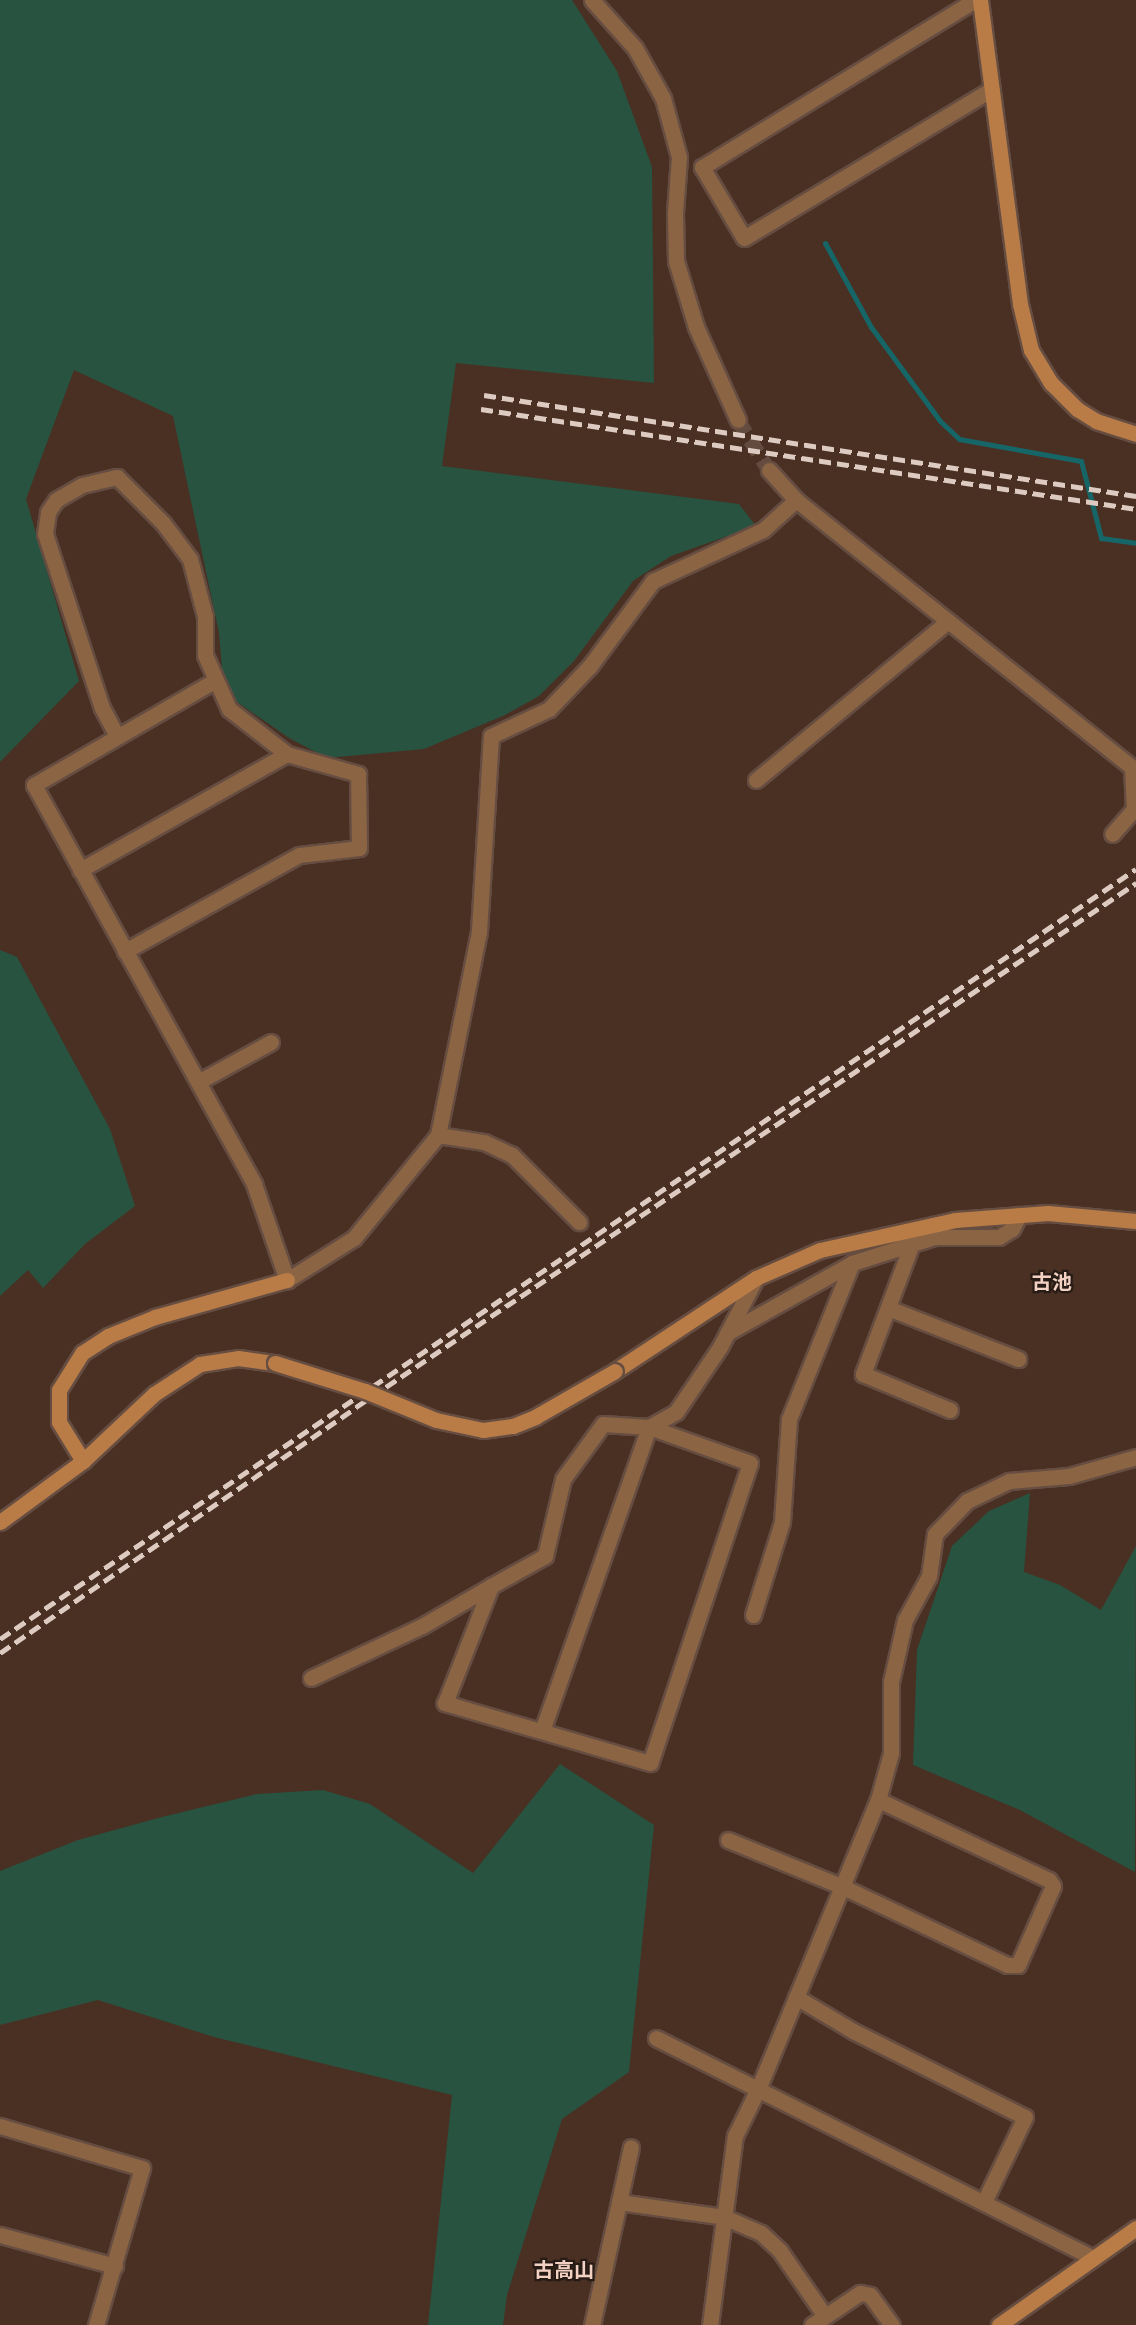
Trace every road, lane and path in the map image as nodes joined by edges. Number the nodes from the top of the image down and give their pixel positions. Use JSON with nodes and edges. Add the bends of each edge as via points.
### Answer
{"nodes":[{"id":1,"x":592,"y":0,"type":"edge"},
{"id":2,"x":975,"y":0,"type":"edge"},
{"id":3,"x":980,"y":0,"type":"edge"},
{"id":4,"x":992,"y":89,"type":"junction"},
{"id":5,"x":738,"y":420,"type":"tunnel mouth"},
{"id":6,"x":1136,"y":434,"type":"edge"},
{"id":7,"x":769,"y":470,"type":"tunnel mouth"},
{"id":8,"x":796,"y":500,"type":"junction"},
{"id":9,"x":948,"y":621,"type":"junction"},
{"id":10,"x":214,"y":681,"type":"junction"},
{"id":11,"x":117,"y":736,"type":"junction"},
{"id":12,"x":287,"y":754,"type":"junction"},
{"id":13,"x":756,"y":780,"type":"dead end"},
{"id":14,"x":1112,"y":834,"type":"dead end"},
{"id":15,"x":80,"y":870,"type":"junction"},
{"id":16,"x":126,"y":951,"type":"junction"},
{"id":17,"x":271,"y":1042,"type":"dead end"},
{"id":18,"x":198,"y":1082,"type":"junction"},
{"id":19,"x":438,"y":1135,"type":"junction"},
{"id":20,"x":1020,"y":1215,"type":"junction"},
{"id":21,"x":1136,"y":1221,"type":"edge"},
{"id":22,"x":579,"y":1222,"type":"dead end"},
{"id":23,"x":911,"y":1246,"type":"junction"},
{"id":24,"x":852,"y":1263,"type":"junction"},
{"id":25,"x":756,"y":1278,"type":"junction"},
{"id":26,"x":287,"y":1280,"type":"junction"},
{"id":27,"x":888,"y":1308,"type":"junction"},
{"id":28,"x":727,"y":1333,"type":"junction"},
{"id":29,"x":1018,"y":1359,"type":"dead end"},
{"id":30,"x":950,"y":1410,"type":"dead end"},
{"id":31,"x":649,"y":1427,"type":"junction"},
{"id":32,"x":1136,"y":1457,"type":"edge"},
{"id":33,"x":83,"y":1461,"type":"junction"},
{"id":34,"x":0,"y":1521,"type":"edge"},
{"id":35,"x":491,"y":1586,"type":"junction"},
{"id":36,"x":753,"y":1615,"type":"dead end"},
{"id":37,"x":311,"y":1678,"type":"dead end"},
{"id":38,"x":542,"y":1731,"type":"junction"},
{"id":39,"x":878,"y":1800,"type":"junction"},
{"id":40,"x":728,"y":1840,"type":"dead end"},
{"id":41,"x":841,"y":1886,"type":"junction"},
{"id":42,"x":796,"y":1997,"type":"junction"},
{"id":43,"x":656,"y":2038,"type":"dead end"},
{"id":44,"x":759,"y":2087,"type":"junction"},
{"id":45,"x":0,"y":2126,"type":"edge"},
{"id":46,"x":631,"y":2147,"type":"dead end"},
{"id":47,"x":619,"y":2202,"type":"junction"},
{"id":48,"x":984,"y":2202,"type":"junction"},
{"id":49,"x":724,"y":2217,"type":"junction"},
{"id":50,"x":1136,"y":2228,"type":"edge"},
{"id":51,"x":0,"y":2235,"type":"edge"},
{"id":52,"x":1094,"y":2258,"type":"junction"},
{"id":53,"x":115,"y":2266,"type":"junction"},
{"id":54,"x":825,"y":2316,"type":"junction"},
{"id":55,"x":96,"y":2325,"type":"edge"},
{"id":56,"x":592,"y":2325,"type":"edge"},
{"id":57,"x":710,"y":2325,"type":"edge"},
{"id":58,"x":812,"y":2325,"type":"edge"},
{"id":59,"x":892,"y":2325,"type":"edge"},
{"id":60,"x":999,"y":2325,"type":"edge"}],
"edges":[{"from":1,"to":5,"type":"street","via":[[635,48],[663,98],[679,157],[676,261],[696,327]]},
{"from":2,"to":4,"type":"street","via":[[702,167],[744,238]]},
{"from":3,"to":4,"type":"street"},
{"from":4,"to":6,"type":"street","via":[[1020,304],[1031,350],[1051,383],[1077,410],[1096,421]]},
{"from":7,"to":8,"type":"street"},
{"from":8,"to":9,"type":"street"},
{"from":8,"to":19,"type":"street","via":[[763,530],[653,581],[590,666],[549,709],[491,735],[478,931]]},
{"from":9,"to":13,"type":"street"},
{"from":9,"to":14,"type":"street","via":[[1132,767],[1134,809]]},
{"from":10,"to":11,"type":"street"},
{"from":10,"to":11,"type":"street","via":[[205,656],[205,616],[190,559],[163,523],[117,477],[82,485],[56,500],[48,512],[45,534],[102,708]]},
{"from":10,"to":12,"type":"street","via":[[229,709]]},
{"from":11,"to":15,"type":"street","via":[[34,785]]},
{"from":12,"to":15,"type":"street"},
{"from":12,"to":16,"type":"street","via":[[357,774],[359,848],[299,855]]},
{"from":15,"to":16,"type":"street"},
{"from":16,"to":18,"type":"street"},
{"from":17,"to":18,"type":"street"},
{"from":18,"to":26,"type":"street","via":[[254,1184]]},
{"from":19,"to":22,"type":"street","via":[[484,1142],[512,1155]]},
{"from":19,"to":26,"type":"street","via":[[354,1238]]},
{"from":20,"to":21,"type":"street","via":[[1048,1213]]},
{"from":20,"to":23,"type":"street","via":[[1012,1229],[999,1237],[951,1235]]},
{"from":20,"to":25,"type":"street","via":[[955,1220],[820,1250]]},
{"from":23,"to":24,"type":"street"},
{"from":23,"to":27,"type":"street"},
{"from":24,"to":28,"type":"street"},
{"from":24,"to":36,"type":"street","via":[[789,1419],[782,1522]]},
{"from":25,"to":28,"type":"street"},
{"from":25,"to":33,"type":"street","bridge":true,"via":[[615,1371],[513,1426],[483,1430],[436,1420],[365,1391],[275,1363],[238,1358],[200,1364],[154,1394]]},
{"from":26,"to":33,"type":"street","via":[[155,1317],[108,1336],[82,1353],[66,1374],[59,1401],[59,1422]]},
{"from":27,"to":29,"type":"street"},
{"from":27,"to":30,"type":"street","via":[[863,1374]]},
{"from":28,"to":31,"type":"street","via":[[676,1413]]},
{"from":31,"to":35,"type":"street","via":[[603,1424],[563,1479],[545,1556]]},
{"from":31,"to":38,"type":"street"},
{"from":31,"to":38,"type":"street","via":[[750,1463],[650,1762]]},
{"from":32,"to":39,"type":"street","via":[[1068,1476],[1009,1481],[967,1501],[935,1533],[929,1576],[905,1620],[891,1682],[891,1753]]},
{"from":33,"to":34,"type":"street"},
{"from":35,"to":37,"type":"street","via":[[422,1626]]},
{"from":35,"to":38,"type":"street","via":[[445,1703]]},
{"from":39,"to":41,"type":"street"},
{"from":39,"to":41,"type":"street","via":[[1049,1880],[1053,1886],[1018,1965],[1007,1965]]},
{"from":40,"to":41,"type":"street"},
{"from":41,"to":42,"type":"street"},
{"from":42,"to":44,"type":"street"},
{"from":42,"to":48,"type":"street","via":[[853,2031],[1025,2117]]},
{"from":43,"to":44,"type":"street"},
{"from":44,"to":48,"type":"street"},
{"from":44,"to":49,"type":"street","via":[[735,2136]]},
{"from":45,"to":53,"type":"street","via":[[142,2168]]},
{"from":46,"to":47,"type":"street"},
{"from":47,"to":49,"type":"street"},
{"from":47,"to":56,"type":"street"},
{"from":48,"to":52,"type":"street"},
{"from":49,"to":54,"type":"street","via":[[761,2233],[780,2251]]},
{"from":49,"to":57,"type":"street"},
{"from":50,"to":52,"type":"street"},
{"from":51,"to":53,"type":"street"},
{"from":52,"to":60,"type":"street"},
{"from":53,"to":55,"type":"street"},
{"from":54,"to":58,"type":"street"},
{"from":54,"to":59,"type":"street","via":[[860,2293],[870,2295]]}]}
